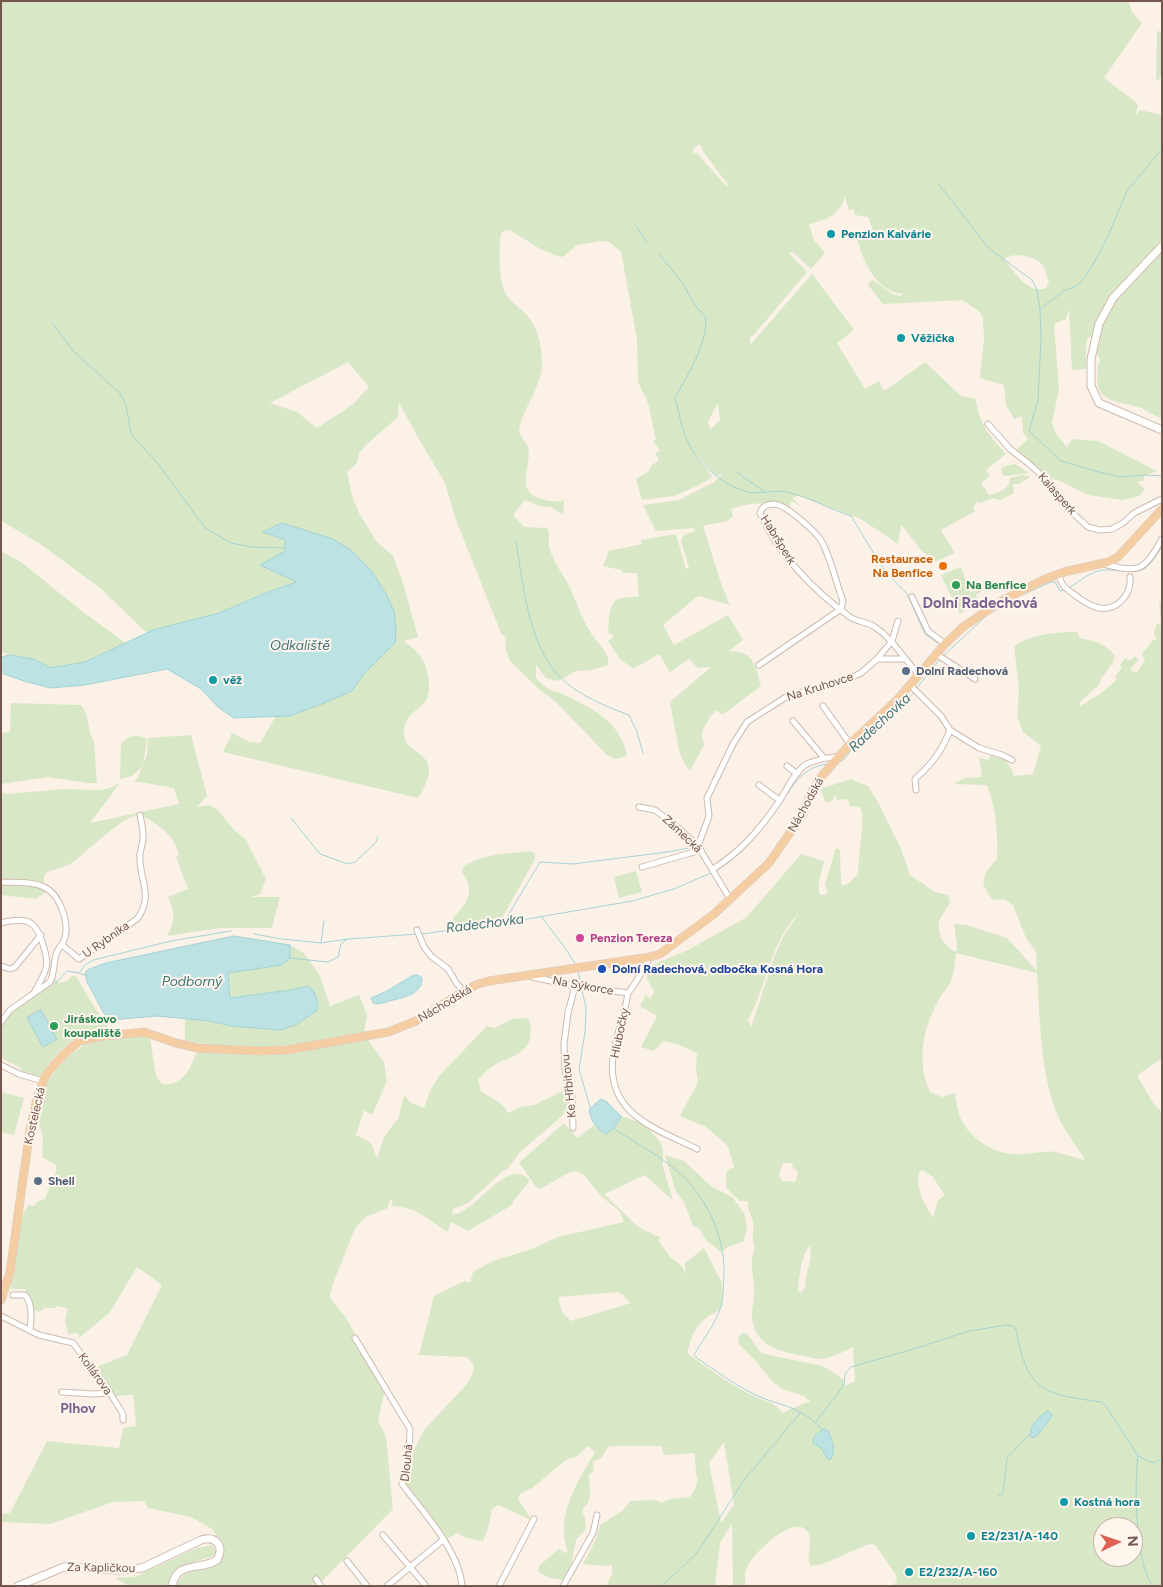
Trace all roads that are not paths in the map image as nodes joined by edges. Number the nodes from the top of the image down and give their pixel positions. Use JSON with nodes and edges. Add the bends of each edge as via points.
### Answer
{"nodes":[{"id":1,"x":1162,"y":246,"type":"edge"},
{"id":2,"x":988,"y":424,"type":"dead end"},
{"id":3,"x":1162,"y":430,"type":"edge"},
{"id":4,"x":1162,"y":499,"type":"edge"},
{"id":5,"x":1162,"y":509,"type":"edge"},
{"id":6,"x":1162,"y":539,"type":"edge"},
{"id":7,"x":1103,"y":564,"type":"junction"},
{"id":8,"x":1058,"y":574,"type":"junction"},
{"id":9,"x":1130,"y":577,"type":"dead end"},
{"id":10,"x":912,"y":597,"type":"dead end"},
{"id":11,"x":841,"y":609,"type":"junction"},
{"id":12,"x":898,"y":621,"type":"dead end"},
{"id":13,"x":892,"y":642,"type":"junction"},
{"id":14,"x":945,"y":644,"type":"junction"},
{"id":15,"x":936,"y":654,"type":"junction"},
{"id":16,"x":877,"y":660,"type":"junction"},
{"id":17,"x":904,"y":660,"type":"junction"},
{"id":18,"x":759,"y":665,"type":"dead end"},
{"id":19,"x":919,"y":675,"type":"junction"},
{"id":20,"x":974,"y":679,"type":"dead end"},
{"id":21,"x":910,"y":685,"type":"junction"},
{"id":22,"x":823,"y":706,"type":"dead end"},
{"id":23,"x":794,"y":721,"type":"dead end"},
{"id":24,"x":950,"y":730,"type":"junction"},
{"id":25,"x":850,"y":744,"type":"junction"},
{"id":26,"x":839,"y":756,"type":"junction"},
{"id":27,"x":824,"y":758,"type":"junction"},
{"id":28,"x":1012,"y":760,"type":"dead end"},
{"id":29,"x":787,"y":766,"type":"dead end"},
{"id":30,"x":797,"y":774,"type":"junction"},
{"id":31,"x":759,"y":785,"type":"dead end"},
{"id":32,"x":916,"y":790,"type":"dead end"},
{"id":33,"x":779,"y":800,"type":"junction"},
{"id":34,"x":639,"y":807,"type":"dead end"},
{"id":35,"x":140,"y":815,"type":"dead end"},
{"id":36,"x":699,"y":848,"type":"junction"},
{"id":37,"x":642,"y":867,"type":"dead end"},
{"id":38,"x":713,"y":869,"type":"junction"},
{"id":39,"x":1,"y":882,"type":"edge"},
{"id":40,"x":730,"y":899,"type":"junction"},
{"id":41,"x":1,"y":923,"type":"edge"},
{"id":42,"x":419,"y":933,"type":"dead end"},
{"id":43,"x":41,"y":935,"type":"junction"},
{"id":44,"x":62,"y":945,"type":"junction"},
{"id":45,"x":650,"y":957,"type":"junction"},
{"id":46,"x":1,"y":966,"type":"edge"},
{"id":47,"x":526,"y":975,"type":"junction"},
{"id":48,"x":575,"y":986,"type":"junction"},
{"id":49,"x":464,"y":991,"type":"junction"},
{"id":50,"x":628,"y":993,"type":"junction"},
{"id":51,"x":34,"y":994,"type":"junction"},
{"id":52,"x":1,"y":1022,"type":"edge"},
{"id":53,"x":382,"y":1034,"type":"joint"},
{"id":54,"x":1,"y":1065,"type":"edge"},
{"id":55,"x":43,"y":1081,"type":"junction"},
{"id":56,"x":573,"y":1128,"type":"dead end"},
{"id":57,"x":697,"y":1149,"type":"dead end"},
{"id":58,"x":13,"y":1295,"type":"dead end"},
{"id":59,"x":1,"y":1300,"type":"edge"},
{"id":60,"x":1,"y":1316,"type":"edge"},
{"id":61,"x":30,"y":1331,"type":"junction"},
{"id":62,"x":355,"y":1338,"type":"dead end"},
{"id":63,"x":62,"y":1392,"type":"dead end"},
{"id":64,"x":110,"y":1393,"type":"junction"},
{"id":65,"x":123,"y":1420,"type":"dead end"},
{"id":66,"x":597,"y":1515,"type":"dead end"},
{"id":67,"x":534,"y":1519,"type":"dead end"},
{"id":68,"x":383,"y":1535,"type":"dead end"},
{"id":69,"x":443,"y":1540,"type":"junction"},
{"id":70,"x":347,"y":1561,"type":"dead end"},
{"id":71,"x":410,"y":1568,"type":"junction"},
{"id":72,"x":316,"y":1578,"type":"dead end"},
{"id":73,"x":18,"y":1586,"type":"edge"},
{"id":74,"x":172,"y":1586,"type":"edge"},
{"id":75,"x":321,"y":1586,"type":"edge"},
{"id":76,"x":367,"y":1586,"type":"edge"},
{"id":77,"x":386,"y":1586,"type":"edge"},
{"id":78,"x":426,"y":1586,"type":"edge"},
{"id":79,"x":462,"y":1586,"type":"edge"},
{"id":80,"x":500,"y":1586,"type":"edge"},
{"id":81,"x":563,"y":1586,"type":"edge"}],
"edges":[{"from":1,"to":3,"type":"street","via":[[1113,298],[1099,324],[1090,359],[1091,386],[1099,403]]},
{"from":2,"to":4,"type":"street","name":"Kalasperk","via":[[1010,449],[1049,482],[1066,507],[1088,527],[1112,529]]},
{"from":5,"to":7,"type":"main road","name":"Náchodská","via":[[1118,557]]},
{"from":6,"to":7,"type":"street","via":[[1145,565],[1138,569],[1126,570]]},
{"from":7,"to":8,"type":"main road","name":"Náchodská"},
{"from":8,"to":9,"type":"street","via":[[1070,591],[1093,608],[1104,609],[1124,599],[1131,586]]},
{"from":8,"to":14,"type":"main road","name":"Náchodská","via":[[984,612]]},
{"from":10,"to":14,"type":"street","via":[[928,631]]},
{"from":11,"to":11,"type":"street","name":"Habršperk","via":[[785,555],[760,514],[766,505],[776,504],[789,509],[821,541],[843,601]]},
{"from":11,"to":13,"type":"street","name":"Habršperk","via":[[852,618],[874,626]]},
{"from":11,"to":18,"type":"street"},
{"from":12,"to":13,"type":"street","name":"Na Kruhovce"},
{"from":13,"to":16,"type":"street","name":"Na Kruhovce"},
{"from":13,"to":17,"type":"street","name":"Habršperk"},
{"from":14,"to":15,"type":"main road","name":"Náchodská"},
{"from":15,"to":19,"type":"main road","name":"Náchodská"},
{"from":15,"to":20,"type":"street"},
{"from":16,"to":17,"type":"street"},
{"from":16,"to":36,"type":"street","name":"Na Kruhovce","via":[[850,678],[786,697],[747,722],[707,798],[709,816]]},
{"from":17,"to":19,"type":"street","name":"Habršperk"},
{"from":19,"to":21,"type":"main road","name":"Náchodská"},
{"from":21,"to":24,"type":"street","via":[[941,716]]},
{"from":21,"to":25,"type":"main road","name":"Náchodská"},
{"from":22,"to":25,"type":"street"},
{"from":23,"to":27,"type":"street"},
{"from":24,"to":28,"type":"street","via":[[980,748]]},
{"from":24,"to":32,"type":"street","via":[[944,746],[915,779]]},
{"from":25,"to":26,"type":"main road","name":"Náchodská"},
{"from":26,"to":27,"type":"street"},
{"from":26,"to":40,"type":"main road","name":"Náchodská","via":[[821,777],[803,814],[769,863]]},
{"from":27,"to":30,"type":"street","via":[[805,765]]},
{"from":29,"to":30,"type":"street"},
{"from":30,"to":33,"type":"street"},
{"from":31,"to":33,"type":"street"},
{"from":33,"to":38,"type":"street","via":[[749,840]]},
{"from":34,"to":36,"type":"street","name":"Zámecká","via":[[656,810]]},
{"from":35,"to":44,"type":"street","name":"U Rybníka","via":[[144,835],[140,855],[145,886],[141,913],[78,960]]},
{"from":36,"to":37,"type":"street"},
{"from":36,"to":38,"type":"street","name":"Zámecká"},
{"from":38,"to":40,"type":"street","name":"Zámecká"},
{"from":39,"to":44,"type":"street","via":[[40,885],[48,889],[66,919]]},
{"from":40,"to":45,"type":"main road","name":"Náchodská","via":[[660,954]]},
{"from":41,"to":43,"type":"street","via":[[25,920]]},
{"from":42,"to":49,"type":"street","via":[[424,947],[448,969]]},
{"from":43,"to":46,"type":"street","via":[[15,967]]},
{"from":43,"to":51,"type":"street","via":[[47,963]]},
{"from":44,"to":51,"type":"street","via":[[57,951],[53,977]]},
{"from":45,"to":47,"type":"main road","name":"Náchodská"},
{"from":45,"to":50,"type":"street","name":"Na Sýkorce"},
{"from":47,"to":48,"type":"street","name":"Na Sýkorce"},
{"from":47,"to":49,"type":"main road","name":"Náchodská","via":[[483,982]]},
{"from":48,"to":50,"type":"street","name":"Na Sýkorce"},
{"from":48,"to":56,"type":"street","name":"Ke Hřbitovu","via":[[564,1044]]},
{"from":49,"to":53,"type":"main road","name":"Náchodská","via":[[416,1022]]},
{"from":50,"to":57,"type":"street","name":"Hlubočky","via":[[613,1063],[614,1083],[620,1099],[643,1121]]},
{"from":51,"to":52,"type":"street","via":[[10,1010]]},
{"from":53,"to":55,"type":"main road","name":"Kostelecká","via":[[287,1050],[258,1051],[190,1046],[144,1032],[98,1036],[84,1039],[70,1048]]},
{"from":54,"to":55,"type":"street"},
{"from":55,"to":59,"type":"main road","name":"Kostelecká","via":[[30,1128],[10,1272]]},
{"from":58,"to":61,"type":"street","via":[[27,1297]]},
{"from":60,"to":61,"type":"street","name":"Kollárova"},
{"from":61,"to":64,"type":"street","name":"Kollárova","via":[[73,1343]]},
{"from":62,"to":69,"type":"street","name":"Dlouhá","via":[[410,1429],[409,1457],[402,1484]]},
{"from":63,"to":64,"type":"street"},
{"from":64,"to":65,"type":"street","name":"Kollárova","via":[[123,1414]]},
{"from":66,"to":81,"type":"street","via":[[592,1533]]},
{"from":67,"to":80,"type":"street"},
{"from":68,"to":71,"type":"street"},
{"from":69,"to":71,"type":"street"},
{"from":69,"to":79,"type":"street","name":"Dlouhá","via":[[461,1574]]},
{"from":70,"to":76,"type":"street"},
{"from":71,"to":77,"type":"street"},
{"from":71,"to":78,"type":"street"},
{"from":72,"to":75,"type":"street"},
{"from":73,"to":74,"type":"street","name":"Za Kapličkou","via":[[64,1567],[129,1570],[157,1562],[207,1538],[220,1545],[217,1560],[185,1568],[175,1576]]}]}
